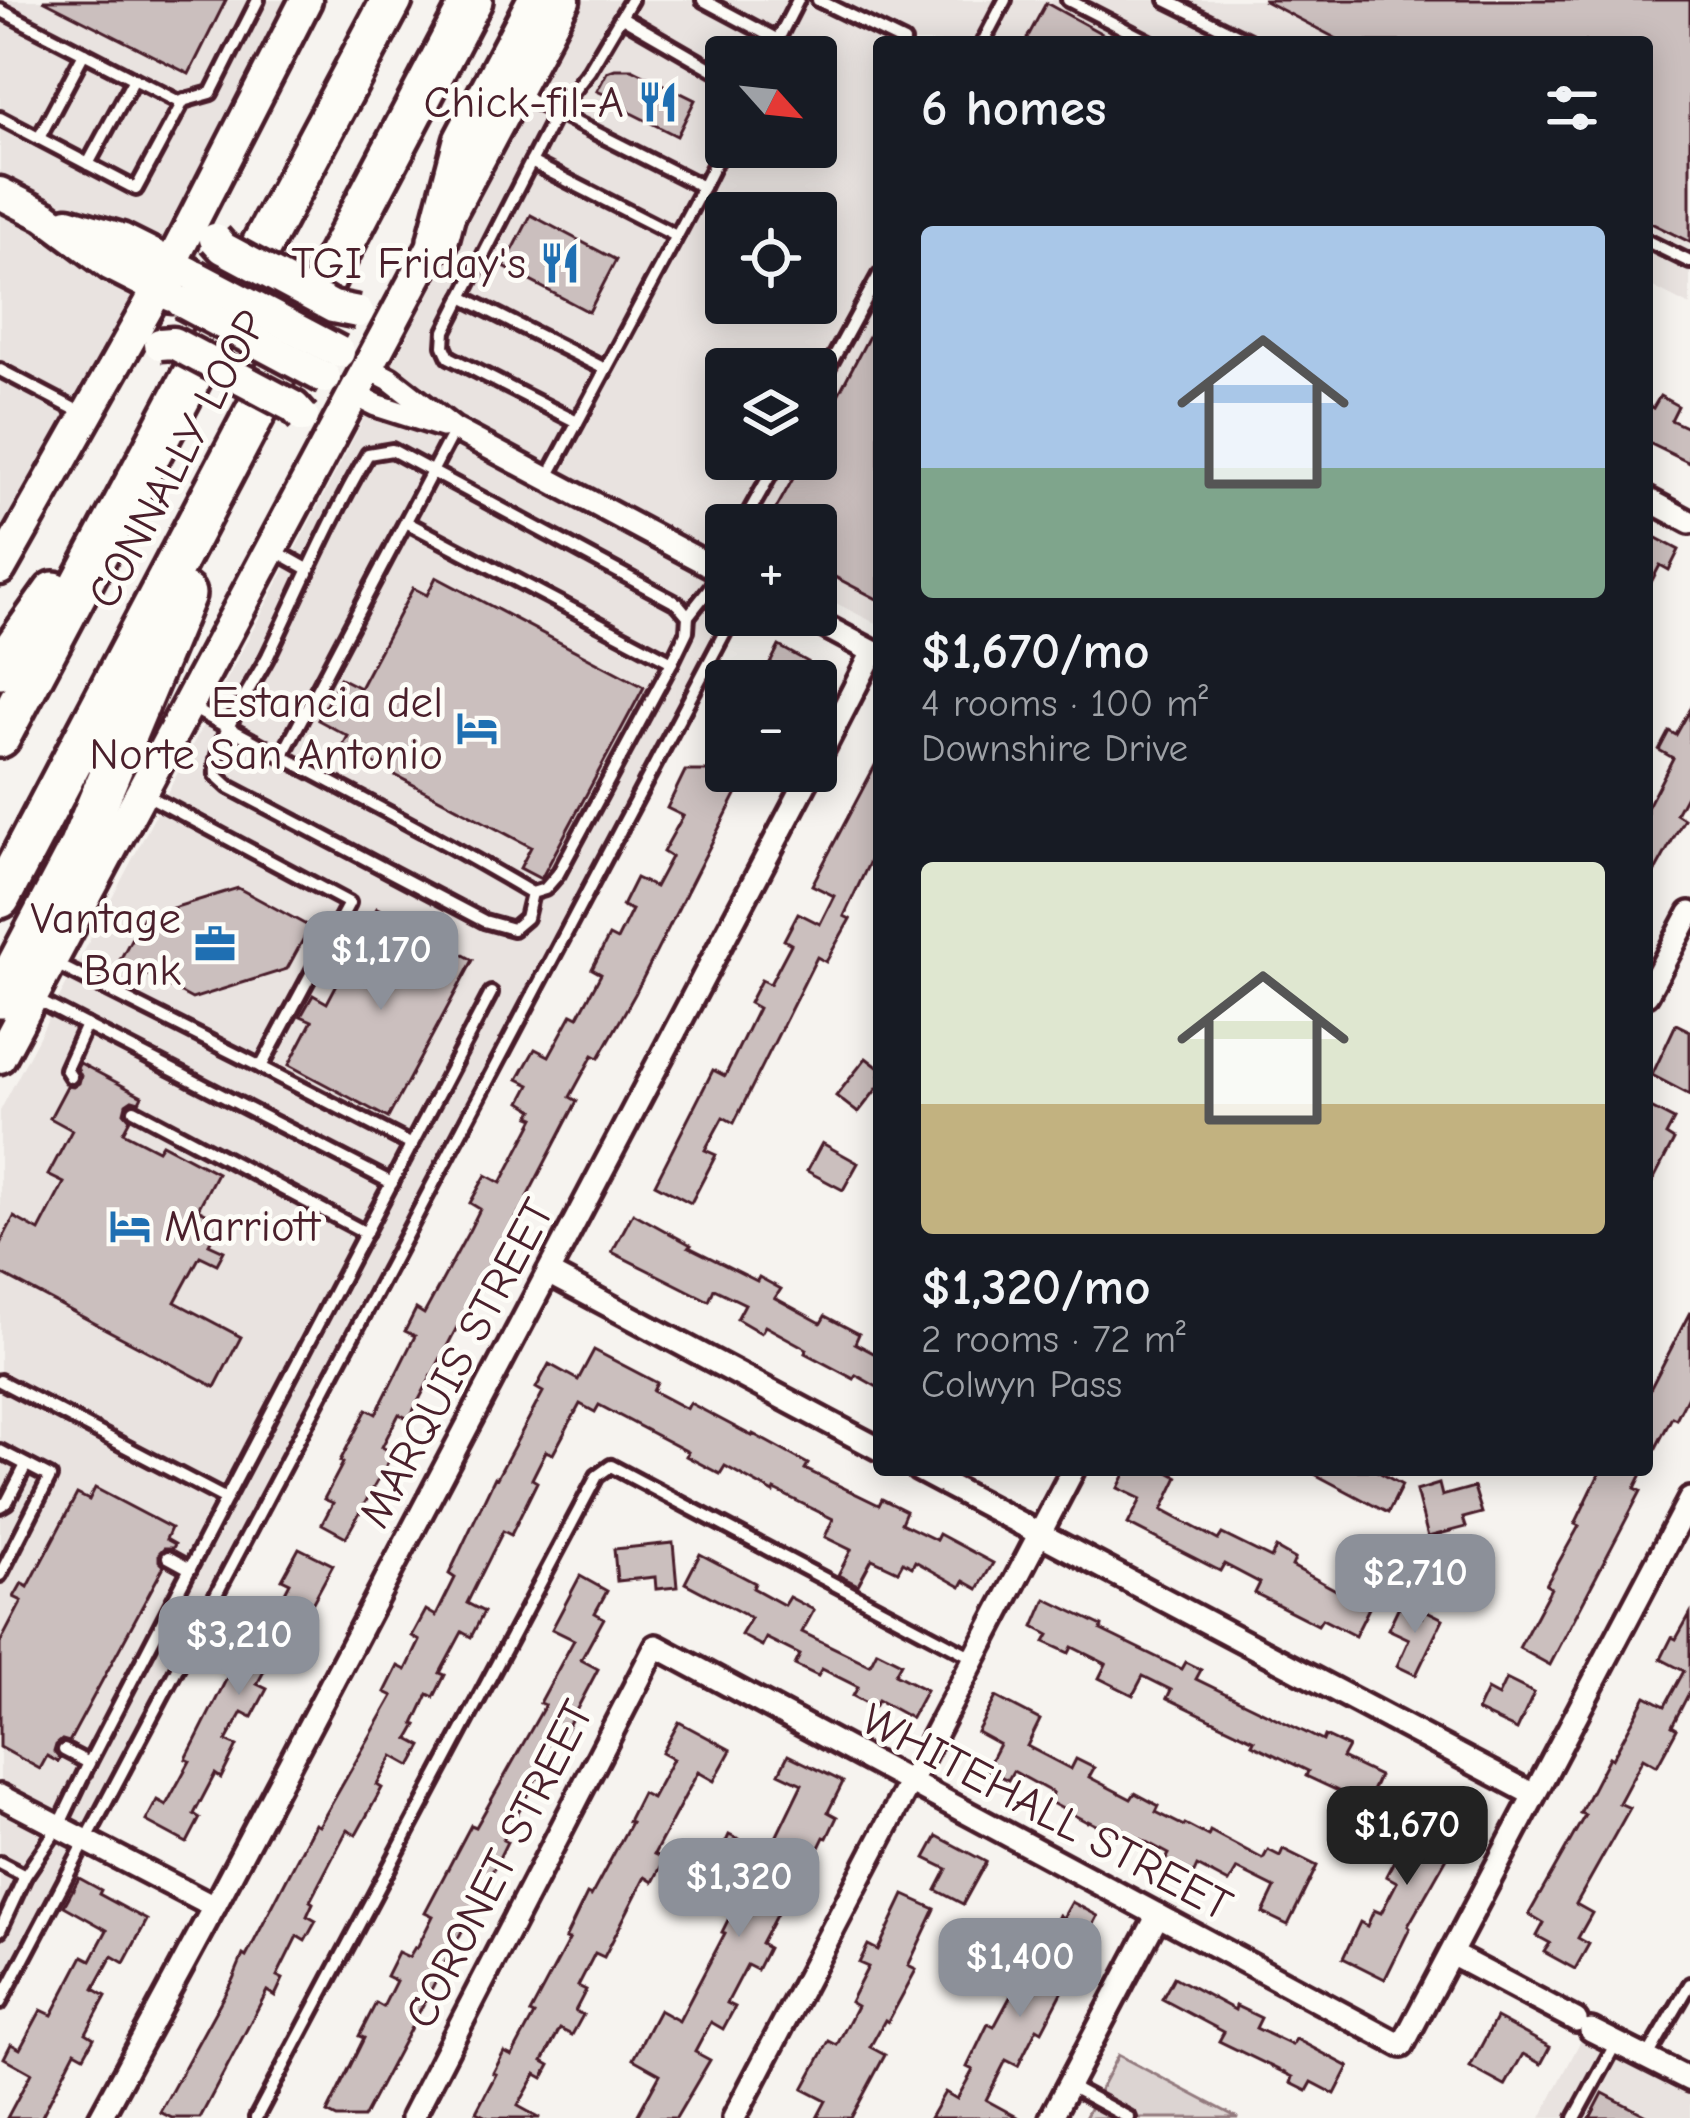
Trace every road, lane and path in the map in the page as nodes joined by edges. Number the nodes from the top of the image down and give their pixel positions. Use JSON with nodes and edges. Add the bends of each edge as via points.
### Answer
{"nodes":[{"id":1,"x":258,"y":0,"type":"edge"},
{"id":2,"x":306,"y":0,"type":"edge"},
{"id":3,"x":392,"y":0,"type":"edge"},
{"id":4,"x":538,"y":0,"type":"edge"},
{"id":5,"x":564,"y":0,"type":"edge"},
{"id":6,"x":631,"y":0,"type":"edge"},
{"id":7,"x":703,"y":0,"type":"edge"},
{"id":8,"x":798,"y":0,"type":"edge"},
{"id":9,"x":818,"y":0,"type":"edge"},
{"id":10,"x":1005,"y":0,"type":"edge"},
{"id":11,"x":1068,"y":0,"type":"edge"},
{"id":12,"x":1166,"y":0,"type":"edge"},
{"id":13,"x":472,"y":3,"type":"edge"},
{"id":14,"x":0,"y":10,"type":"edge"},
{"id":15,"x":622,"y":17,"type":"junction"},
{"id":16,"x":770,"y":36,"type":"edge"},
{"id":17,"x":780,"y":36,"type":"edge"},
{"id":18,"x":892,"y":36,"type":"edge"},
{"id":19,"x":985,"y":36,"type":"edge"},
{"id":20,"x":1138,"y":36,"type":"edge"},
{"id":21,"x":1239,"y":36,"type":"edge"},
{"id":22,"x":84,"y":53,"type":"junction"},
{"id":23,"x":705,"y":65,"type":"edge"},
{"id":24,"x":134,"y":79,"type":"junction"},
{"id":25,"x":516,"y":92,"type":"junction"},
{"id":26,"x":184,"y":100,"type":"junction"},
{"id":27,"x":556,"y":113,"type":"junction"},
{"id":28,"x":0,"y":118,"type":"edge"},
{"id":29,"x":39,"y":138,"type":"junction"},
{"id":30,"x":531,"y":162,"type":"junction"},
{"id":31,"x":88,"y":164,"type":"junction"},
{"id":32,"x":712,"y":168,"type":"edge"},
{"id":33,"x":703,"y":187,"type":"junction"},
{"id":34,"x":212,"y":188,"type":"junction"},
{"id":35,"x":0,"y":193,"type":"edge"},
{"id":36,"x":676,"y":236,"type":"junction"},
{"id":37,"x":438,"y":240,"type":"junction"},
{"id":38,"x":1653,"y":244,"type":"edge"},
{"id":39,"x":1690,"y":262,"type":"edge"},
{"id":40,"x":415,"y":280,"type":"junction"},
{"id":41,"x":177,"y":283,"type":"junction"},
{"id":42,"x":873,"y":286,"type":"edge"},
{"id":43,"x":462,"y":297,"type":"junction"},
{"id":44,"x":837,"y":352,"type":"edge"},
{"id":45,"x":605,"y":369,"type":"junction"},
{"id":46,"x":0,"y":370,"type":"edge"},
{"id":47,"x":361,"y":380,"type":"junction"},
{"id":48,"x":94,"y":403,"type":"junction"},
{"id":49,"x":577,"y":422,"type":"junction"},
{"id":50,"x":454,"y":429,"type":"junction"},
{"id":51,"x":239,"y":441,"type":"junction"},
{"id":52,"x":145,"y":466,"type":"junction"},
{"id":53,"x":432,"y":472,"type":"junction"},
{"id":54,"x":309,"y":478,"type":"junction"},
{"id":55,"x":547,"y":478,"type":"junction"},
{"id":56,"x":1653,"y":502,"type":"edge"},
{"id":57,"x":406,"y":522,"type":"junction"},
{"id":58,"x":1690,"y":522,"type":"edge"},
{"id":59,"x":272,"y":549,"type":"junction"},
{"id":60,"x":705,"y":557,"type":"edge"},
{"id":61,"x":0,"y":569,"type":"edge"},
{"id":62,"x":308,"y":569,"type":"junction"},
{"id":63,"x":705,"y":596,"type":"edge"},
{"id":64,"x":688,"y":616,"type":"junction"},
{"id":65,"x":837,"y":633,"type":"edge"},
{"id":66,"x":723,"y":636,"type":"edge"},
{"id":67,"x":873,"y":651,"type":"edge"},
{"id":68,"x":873,"y":658,"type":"edge"},
{"id":69,"x":672,"y":662,"type":"junction"},
{"id":70,"x":0,"y":668,"type":"edge"},
{"id":71,"x":189,"y":706,"type":"junction"},
{"id":72,"x":837,"y":724,"type":"edge"},
{"id":73,"x":229,"y":729,"type":"junction"},
{"id":74,"x":0,"y":737,"type":"edge"},
{"id":75,"x":282,"y":756,"type":"junction"},
{"id":76,"x":142,"y":792,"type":"junction"},
{"id":77,"x":801,"y":792,"type":"edge"},
{"id":78,"x":532,"y":893,"type":"junction"},
{"id":79,"x":0,"y":898,"type":"edge"},
{"id":80,"x":1690,"y":913,"type":"edge"},
{"id":81,"x":51,"y":962,"type":"junction"},
{"id":82,"x":1653,"y":983,"type":"edge"},
{"id":83,"x":491,"y":993,"type":"dead end"},
{"id":84,"x":16,"y":998,"type":"edge"},
{"id":85,"x":86,"y":1025,"type":"junction"},
{"id":86,"x":0,"y":1057,"type":"edge"},
{"id":87,"x":261,"y":1067,"type":"junction"},
{"id":88,"x":71,"y":1077,"type":"dead end"},
{"id":89,"x":134,"y":1110,"type":"dead end"},
{"id":90,"x":412,"y":1145,"type":"junction"},
{"id":91,"x":392,"y":1183,"type":"junction"},
{"id":92,"x":366,"y":1233,"type":"junction"},
{"id":93,"x":548,"y":1273,"type":"junction"},
{"id":94,"x":0,"y":1382,"type":"edge"},
{"id":95,"x":873,"y":1446,"type":"edge"},
{"id":96,"x":0,"y":1451,"type":"edge"},
{"id":97,"x":26,"y":1465,"type":"junction"},
{"id":98,"x":930,"y":1476,"type":"edge"},
{"id":99,"x":1070,"y":1476,"type":"edge"},
{"id":100,"x":1690,"y":1498,"type":"edge"},
{"id":101,"x":226,"y":1499,"type":"junction"},
{"id":102,"x":0,"y":1506,"type":"edge"},
{"id":103,"x":1039,"y":1534,"type":"junction"},
{"id":104,"x":168,"y":1557,"type":"dead end"},
{"id":105,"x":190,"y":1568,"type":"junction"},
{"id":106,"x":0,"y":1575,"type":"edge"},
{"id":107,"x":656,"y":1646,"type":"joint"},
{"id":108,"x":974,"y":1658,"type":"junction"},
{"id":109,"x":64,"y":1750,"type":"dead end"},
{"id":110,"x":88,"y":1763,"type":"junction"},
{"id":111,"x":909,"y":1784,"type":"junction"},
{"id":112,"x":1534,"y":1795,"type":"junction"},
{"id":113,"x":0,"y":1796,"type":"edge"},
{"id":114,"x":59,"y":1826,"type":"junction"},
{"id":115,"x":86,"y":1840,"type":"junction"},
{"id":116,"x":0,"y":1863,"type":"edge"},
{"id":117,"x":25,"y":1876,"type":"junction"},
{"id":118,"x":214,"y":1906,"type":"junction"},
{"id":119,"x":1158,"y":1915,"type":"junction"},
{"id":120,"x":0,"y":1930,"type":"edge"},
{"id":121,"x":1451,"y":1954,"type":"junction"},
{"id":122,"x":1690,"y":1984,"type":"edge"},
{"id":123,"x":0,"y":2003,"type":"edge"},
{"id":124,"x":1616,"y":2043,"type":"junction"},
{"id":125,"x":1647,"y":2058,"type":"junction"},
{"id":126,"x":1690,"y":2080,"type":"edge"},
{"id":127,"x":1068,"y":2085,"type":"junction"},
{"id":128,"x":100,"y":2118,"type":"edge"},
{"id":129,"x":256,"y":2118,"type":"edge"},
{"id":130,"x":412,"y":2118,"type":"edge"},
{"id":131,"x":734,"y":2118,"type":"edge"},
{"id":132,"x":1051,"y":2118,"type":"edge"},
{"id":133,"x":1129,"y":2118,"type":"edge"},
{"id":134,"x":1575,"y":2118,"type":"edge"}],
"edges":[{"from":1,"to":26,"type":"lane","via":[[211,93]]},
{"from":2,"to":34,"type":"main road"},
{"from":3,"to":52,"type":"highway","name":"CONNALLY LOOP"},
{"from":4,"to":37,"type":"highway","via":[[464,141]]},
{"from":5,"to":25,"type":"main road"},
{"from":6,"to":15,"type":"lane"},
{"from":7,"to":16,"type":"lane"},
{"from":8,"to":17,"type":"lane"},
{"from":9,"to":18,"type":"lane"},
{"from":10,"to":19,"type":"lane"},
{"from":11,"to":20,"type":"lane"},
{"from":12,"to":21,"type":"lane"},
{"from":13,"to":51,"type":"highway","name":"CONNALLY LOOP"},
{"from":14,"to":22,"type":"lane"},
{"from":15,"to":23,"type":"lane"},
{"from":15,"to":27,"type":"lane"},
{"from":22,"to":24,"type":"lane"},
{"from":22,"to":29,"type":"lane"},
{"from":24,"to":26,"type":"lane"},
{"from":24,"to":31,"type":"lane"},
{"from":25,"to":27,"type":"lane"},
{"from":25,"to":37,"type":"main road"},
{"from":26,"to":31,"type":"lane","via":[[136,190]]},
{"from":27,"to":30,"type":"lane"},
{"from":27,"to":33,"type":"lane"},
{"from":28,"to":29,"type":"lane"},
{"from":29,"to":31,"type":"lane"},
{"from":30,"to":36,"type":"lane"},
{"from":30,"to":43,"type":"lane"},
{"from":32,"to":33,"type":"lane"},
{"from":33,"to":36,"type":"lane"},
{"from":34,"to":40,"type":"main road","bridge":true,"via":[[212,226],[223,248],[333,307],[358,312],[388,303]]},
{"from":34,"to":41,"type":"main road"},
{"from":35,"to":41,"type":"main road","via":[[111,265]]},
{"from":36,"to":45,"type":"lane"},
{"from":37,"to":40,"type":"main road"},
{"from":38,"to":39,"type":"lane"},
{"from":40,"to":47,"type":"main road"},
{"from":41,"to":47,"type":"main road","bridge":true},
{"from":41,"to":48,"type":"main road"},
{"from":42,"to":44,"type":"lane"},
{"from":43,"to":45,"type":"lane"},
{"from":43,"to":49,"type":"lane","via":[[445,331],[449,357]]},
{"from":45,"to":49,"type":"lane"},
{"from":46,"to":48,"type":"lane"},
{"from":47,"to":50,"type":"street","via":[[376,405]]},
{"from":47,"to":54,"type":"main road"},
{"from":48,"to":54,"type":"main road","bridge":true,"via":[[149,346],[172,343],[295,407],[310,437]]},
{"from":48,"to":61,"type":"main road"},
{"from":49,"to":55,"type":"lane"},
{"from":50,"to":53,"type":"lane"},
{"from":50,"to":55,"type":"street"},
{"from":51,"to":79,"type":"highway","name":"CONNALLY LOOP"},
{"from":51,"to":84,"type":"highway","via":[[204,548]]},
{"from":52,"to":70,"type":"highway"},
{"from":52,"to":74,"type":"highway","name":"CONNALLY LOOP"},
{"from":53,"to":57,"type":"lane"},
{"from":53,"to":62,"type":"lane","via":[[392,450],[368,454]]},
{"from":53,"to":64,"type":"lane"},
{"from":54,"to":59,"type":"main road"},
{"from":55,"to":60,"type":"street"},
{"from":56,"to":58,"type":"street"},
{"from":57,"to":69,"type":"lane"},
{"from":57,"to":75,"type":"lane"},
{"from":59,"to":62,"type":"lane"},
{"from":59,"to":71,"type":"main road"},
{"from":62,"to":73,"type":"lane"},
{"from":63,"to":64,"type":"lane"},
{"from":64,"to":69,"type":"lane"},
{"from":65,"to":67,"type":"street"},
{"from":66,"to":115,"type":"lane"},
{"from":68,"to":72,"type":"street"},
{"from":69,"to":78,"type":"lane","via":[[558,874]]},
{"from":71,"to":73,"type":"lane"},
{"from":71,"to":76,"type":"main road"},
{"from":73,"to":75,"type":"lane"},
{"from":73,"to":78,"type":"lane","via":[[215,761],[229,787],[484,921],[513,929],[526,918]]},
{"from":75,"to":78,"type":"lane"},
{"from":76,"to":81,"type":"main road"},
{"from":76,"to":87,"type":"lane","via":[[349,903]]},
{"from":77,"to":93,"type":"street","name":"MARQUIS STREET"},
{"from":80,"to":82,"type":"street"},
{"from":81,"to":84,"type":"main road"},
{"from":81,"to":87,"type":"lane"},
{"from":83,"to":90,"type":"lane"},
{"from":84,"to":85,"type":"lane"},
{"from":84,"to":86,"type":"main road"},
{"from":85,"to":88,"type":"lane","via":[[66,1069]]},
{"from":85,"to":91,"type":"lane"},
{"from":87,"to":90,"type":"lane"},
{"from":89,"to":92,"type":"lane"},
{"from":90,"to":91,"type":"lane"},
{"from":91,"to":92,"type":"lane"},
{"from":92,"to":101,"type":"lane"},
{"from":93,"to":95,"type":"street"},
{"from":93,"to":118,"type":"street","name":"MARQUIS STREET"},
{"from":94,"to":101,"type":"lane"},
{"from":96,"to":97,"type":"lane"},
{"from":97,"to":102,"type":"lane"},
{"from":97,"to":106,"type":"lane","via":[[50,1477]]},
{"from":98,"to":103,"type":"street"},
{"from":99,"to":103,"type":"street"},
{"from":100,"to":112,"type":"street"},
{"from":101,"to":105,"type":"lane"},
{"from":103,"to":108,"type":"street"},
{"from":103,"to":112,"type":"street"},
{"from":104,"to":105,"type":"lane"},
{"from":105,"to":110,"type":"lane"},
{"from":107,"to":111,"type":"street","name":"WHITEHALL STREET"},
{"from":107,"to":130,"type":"street","name":"CORONET STREET"},
{"from":108,"to":111,"type":"street"},
{"from":108,"to":129,"type":"lane","via":[[611,1466],[597,1476]]},
{"from":109,"to":110,"type":"lane"},
{"from":110,"to":114,"type":"lane"},
{"from":111,"to":119,"type":"street","name":"WHITEHALL STREET"},
{"from":111,"to":131,"type":"street"},
{"from":112,"to":121,"type":"street"},
{"from":113,"to":114,"type":"street"},
{"from":114,"to":115,"type":"street"},
{"from":114,"to":117,"type":"lane"},
{"from":115,"to":118,"type":"street"},
{"from":115,"to":123,"type":"lane"},
{"from":116,"to":117,"type":"lane"},
{"from":117,"to":120,"type":"lane"},
{"from":118,"to":128,"type":"street","name":"MARQUIS STREET"},
{"from":119,"to":121,"type":"street","name":"WHITEHALL STREET","via":[[1402,2046]]},
{"from":119,"to":127,"type":"street"},
{"from":121,"to":124,"type":"street"},
{"from":122,"to":125,"type":"lane"},
{"from":124,"to":125,"type":"street"},
{"from":124,"to":134,"type":"lane"},
{"from":125,"to":126,"type":"street"},
{"from":127,"to":132,"type":"street"},
{"from":127,"to":133,"type":"lane"}]}
